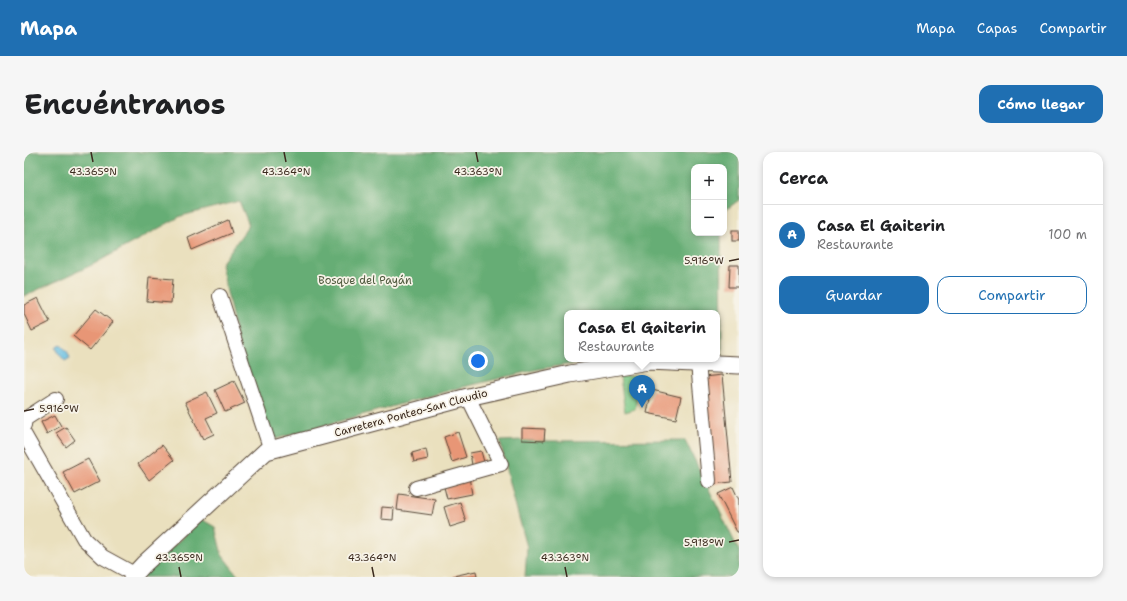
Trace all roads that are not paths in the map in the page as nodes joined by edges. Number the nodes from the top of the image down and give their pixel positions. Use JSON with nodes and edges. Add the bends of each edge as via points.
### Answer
{"nodes":[{"id":1,"x":220,"y":296,"type":"dead end"},
{"id":2,"x":642,"y":362,"type":"edge"},
{"id":3,"x":673,"y":362,"type":"edge"},
{"id":4,"x":698,"y":363,"type":"junction"},
{"id":5,"x":739,"y":365,"type":"edge"},
{"id":6,"x":468,"y":397,"type":"junction"},
{"id":7,"x":56,"y":399,"type":"dead end"},
{"id":8,"x":24,"y":425,"type":"edge"},
{"id":9,"x":24,"y":434,"type":"edge"},
{"id":10,"x":271,"y":450,"type":"junction"},
{"id":11,"x":709,"y":481,"type":"dead end"},
{"id":12,"x":416,"y":488,"type":"dead end"},
{"id":13,"x":133,"y":576,"type":"edge"}],
"edges":[{"from":1,"to":10,"type":"street"},
{"from":2,"to":6,"type":"street","name":"Carretera Ponteo-San Claudio","via":[[570,374]]},
{"from":3,"to":4,"type":"street","name":"Carretera Ponteo-San Claudio"},
{"from":4,"to":5,"type":"street","name":"Carretera Ponteo-San Claudio"},
{"from":4,"to":11,"type":"street"},
{"from":6,"to":10,"type":"street","name":"Carretera Ponteo-San Claudio"},
{"from":6,"to":12,"type":"street","via":[[501,464]]},
{"from":7,"to":8,"type":"street","via":[[25,418]]},
{"from":9,"to":13,"type":"street","via":[[84,539],[103,557]]},
{"from":10,"to":13,"type":"street","name":"Carretera Ponteo-San Claudio","via":[[266,451]]}]}
